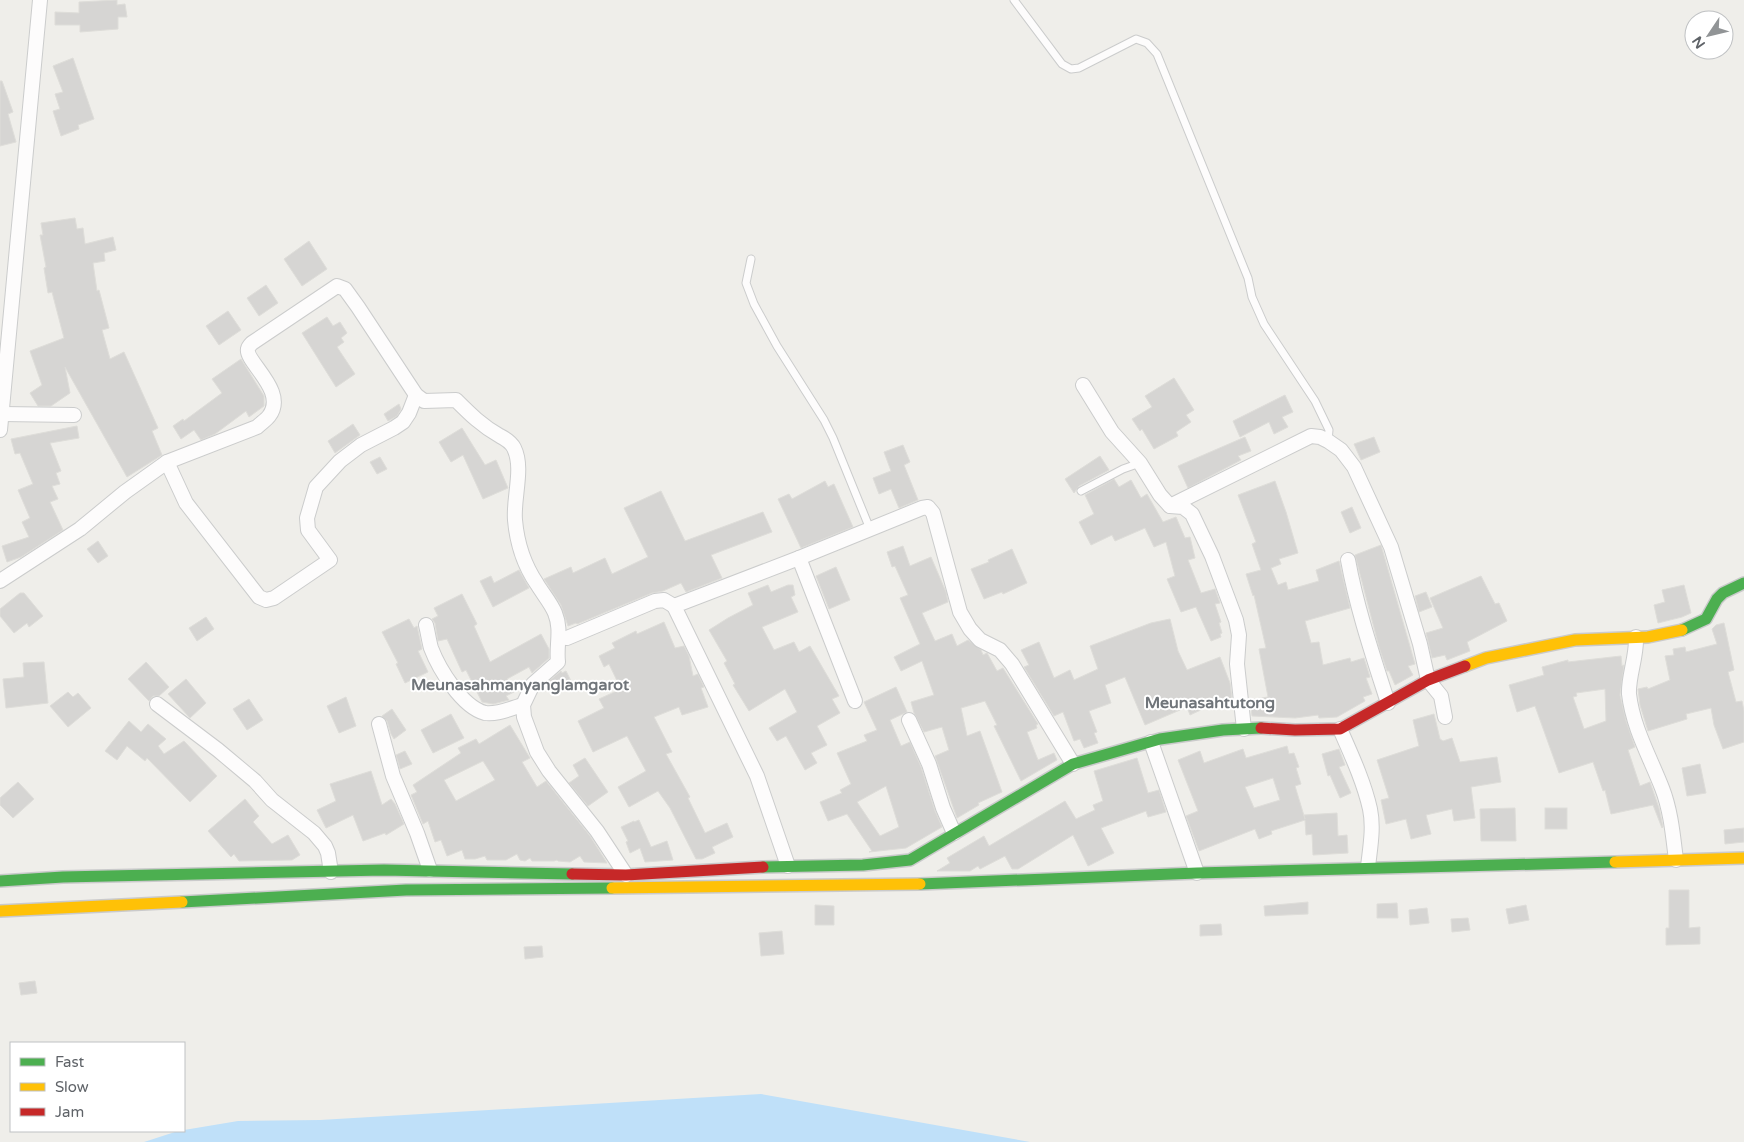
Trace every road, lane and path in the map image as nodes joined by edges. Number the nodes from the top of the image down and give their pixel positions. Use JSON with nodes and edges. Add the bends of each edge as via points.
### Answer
{"nodes":[{"id":1,"x":40,"y":0,"type":"edge"},
{"id":2,"x":1014,"y":0,"type":"edge"},
{"id":3,"x":751,"y":259,"type":"dead end"},
{"id":4,"x":1083,"y":385,"type":"dead end"},
{"id":5,"x":416,"y":395,"type":"junction"},
{"id":6,"x":2,"y":414,"type":"junction"},
{"id":7,"x":74,"y":415,"type":"dead end"},
{"id":8,"x":0,"y":430,"type":"edge"},
{"id":9,"x":1328,"y":441,"type":"junction"},
{"id":10,"x":167,"y":462,"type":"junction"},
{"id":11,"x":1140,"y":462,"type":"junction"},
{"id":12,"x":1081,"y":491,"type":"dead end"},
{"id":13,"x":1170,"y":506,"type":"junction"},
{"id":14,"x":870,"y":529,"type":"junction"},
{"id":15,"x":799,"y":558,"type":"junction"},
{"id":16,"x":1348,"y":560,"type":"dead end"},
{"id":17,"x":0,"y":581,"type":"edge"},
{"id":18,"x":1744,"y":583,"type":"edge"},
{"id":19,"x":674,"y":606,"type":"junction"},
{"id":20,"x":426,"y":625,"type":"dead end"},
{"id":21,"x":1636,"y":637,"type":"junction"},
{"id":22,"x":567,"y":638,"type":"dead end"},
{"id":23,"x":1428,"y":680,"type":"junction"},
{"id":24,"x":855,"y":701,"type":"dead end"},
{"id":25,"x":1388,"y":703,"type":"junction"},
{"id":26,"x":157,"y":704,"type":"dead end"},
{"id":27,"x":523,"y":705,"type":"junction"},
{"id":28,"x":1445,"y":717,"type":"dead end"},
{"id":29,"x":909,"y":720,"type":"dead end"},
{"id":30,"x":379,"y":724,"type":"dead end"},
{"id":31,"x":1244,"y":729,"type":"junction"},
{"id":32,"x":1340,"y":729,"type":"junction"},
{"id":33,"x":1150,"y":742,"type":"junction"},
{"id":34,"x":1073,"y":764,"type":"junction"},
{"id":35,"x":954,"y":833,"type":"junction"},
{"id":36,"x":1744,"y":858,"type":"edge"},
{"id":37,"x":1676,"y":860,"type":"junction"},
{"id":38,"x":788,"y":866,"type":"junction"},
{"id":39,"x":1368,"y":867,"type":"junction"},
{"id":40,"x":430,"y":870,"type":"junction"},
{"id":41,"x":331,"y":872,"type":"junction"},
{"id":42,"x":1197,"y":873,"type":"junction"},
{"id":43,"x":626,"y":875,"type":"junction"},
{"id":44,"x":0,"y":881,"type":"edge"},
{"id":45,"x":0,"y":911,"type":"edge"}],
"edges":[{"from":1,"to":6,"type":"street"},
{"from":2,"to":9,"type":"lane","via":[[1062,64],[1072,69],[1136,39],[1147,43],[1157,54],[1264,324],[1315,401],[1329,430]]},
{"from":3,"to":14,"type":"lane","via":[[746,283],[754,304],[824,420]]},
{"from":4,"to":11,"type":"street","via":[[1112,432]]},
{"from":5,"to":10,"type":"street","via":[[345,289],[337,286],[249,346],[248,356],[262,373],[272,396],[274,406],[269,416],[257,427]]},
{"from":5,"to":10,"type":"street","via":[[402,422],[340,460],[316,487],[307,518],[308,530],[330,560],[274,598],[266,600],[259,597],[200,523],[186,503]]},
{"from":5,"to":27,"type":"street","via":[[424,401],[456,400],[481,425],[510,441],[514,448],[518,480],[514,518],[516,536],[524,564],[559,624],[558,662],[534,684]]},
{"from":6,"to":7,"type":"street"},
{"from":6,"to":8,"type":"street"},
{"from":9,"to":13,"type":"street","via":[[1311,436]]},
{"from":9,"to":23,"type":"street","via":[[1341,450],[1354,467],[1391,547]]},
{"from":10,"to":17,"type":"street","via":[[80,529]]},
{"from":11,"to":12,"type":"lane"},
{"from":11,"to":13,"type":"street"},
{"from":13,"to":31,"type":"street","via":[[1183,507],[1192,514],[1236,620]]},
{"from":14,"to":15,"type":"street"},
{"from":14,"to":34,"type":"street","via":[[922,508],[933,510],[960,612],[980,640],[1000,650],[1012,664]]},
{"from":15,"to":19,"type":"street"},
{"from":15,"to":24,"type":"street"},
{"from":16,"to":25,"type":"street","via":[[1361,616]]},
{"from":18,"to":21,"type":"street","via":[[1723,592],[1701,623],[1683,630]]},
{"from":19,"to":22,"type":"street","via":[[664,600],[656,601]]},
{"from":19,"to":38,"type":"street","via":[[757,776]]},
{"from":20,"to":27,"type":"street","via":[[432,649],[454,690],[466,701],[485,713]]},
{"from":21,"to":23,"type":"street","via":[[1575,640],[1486,658]]},
{"from":21,"to":37,"type":"street","via":[[1629,692],[1635,721],[1667,804]]},
{"from":23,"to":25,"type":"street"},
{"from":23,"to":28,"type":"street","via":[[1441,696]]},
{"from":25,"to":32,"type":"street"},
{"from":26,"to":41,"type":"street","via":[[218,750],[272,800],[314,833],[325,846]]},
{"from":27,"to":43,"type":"street","via":[[537,752]]},
{"from":29,"to":35,"type":"street"},
{"from":30,"to":40,"type":"street","via":[[393,776]]},
{"from":31,"to":32,"type":"street"},
{"from":31,"to":33,"type":"street"},
{"from":32,"to":39,"type":"street","via":[[1370,809],[1372,827]]},
{"from":33,"to":34,"type":"street"},
{"from":33,"to":42,"type":"street"},
{"from":34,"to":35,"type":"street"},
{"from":35,"to":38,"type":"street","via":[[910,860],[863,865]]},
{"from":36,"to":37,"type":"street"},
{"from":37,"to":39,"type":"street"},
{"from":38,"to":43,"type":"street"},
{"from":39,"to":42,"type":"street"},
{"from":40,"to":41,"type":"street"},
{"from":40,"to":43,"type":"street"},
{"from":41,"to":44,"type":"street"},
{"from":42,"to":45,"type":"street","via":[[950,883],[406,890]]}]}
